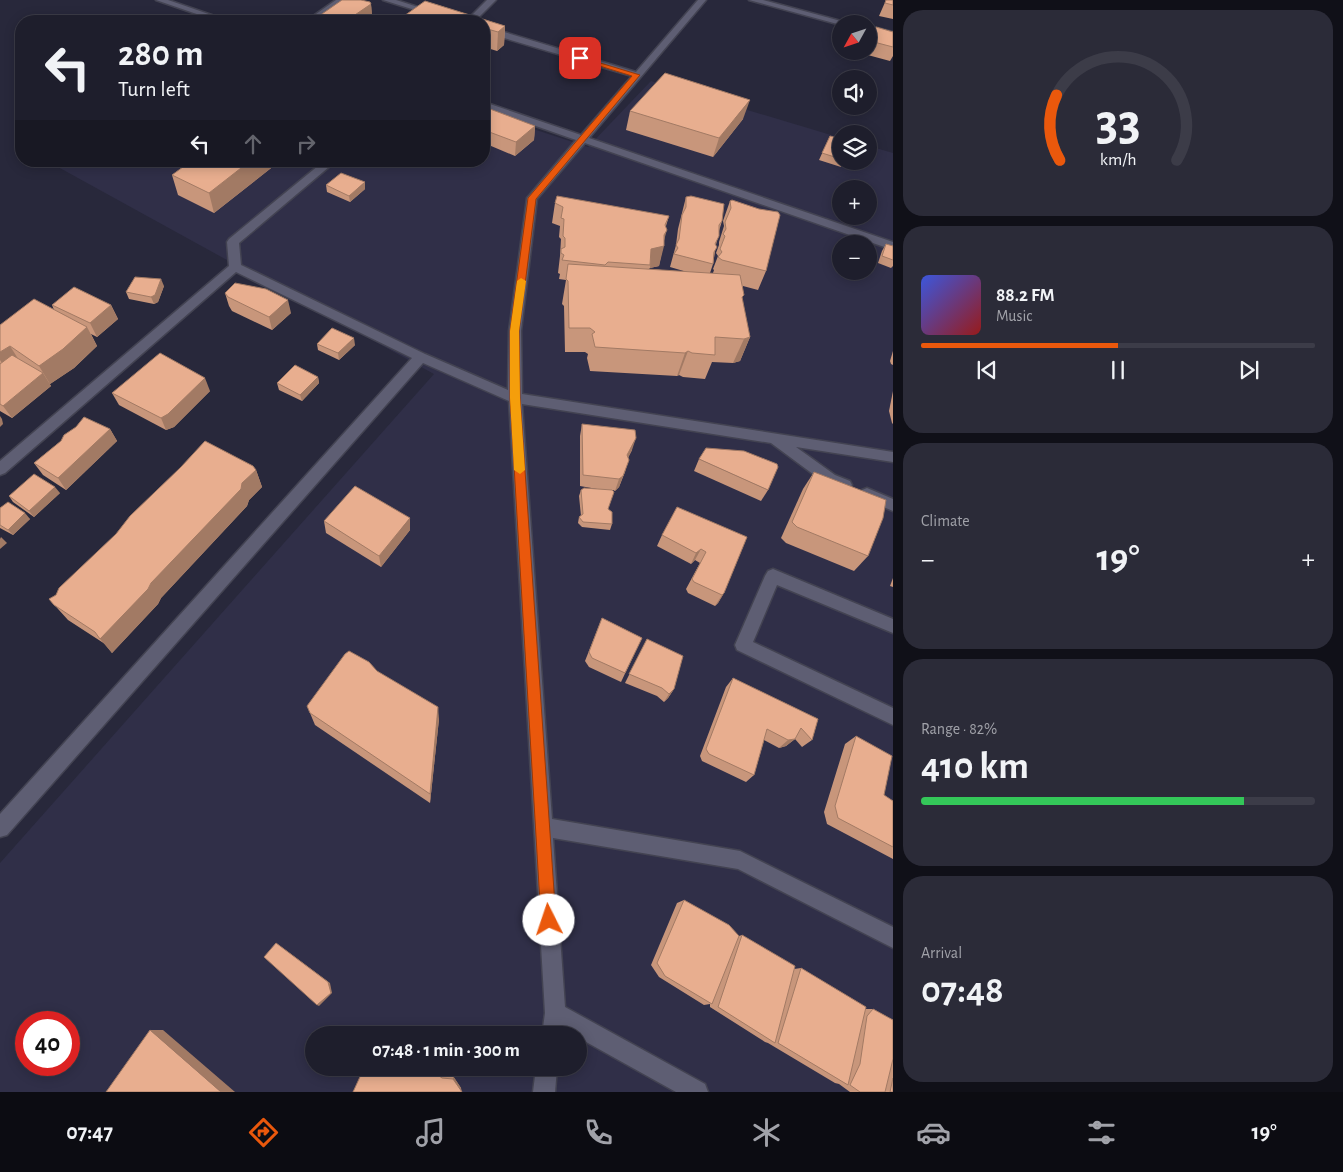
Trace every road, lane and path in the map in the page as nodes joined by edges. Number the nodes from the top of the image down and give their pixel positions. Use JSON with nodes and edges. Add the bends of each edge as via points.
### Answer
{"nodes":[{"id":1,"x":160,"y":0,"type":"edge"},
{"id":2,"x":342,"y":0,"type":"edge"},
{"id":3,"x":387,"y":0,"type":"edge"},
{"id":4,"x":492,"y":0,"type":"edge"},
{"id":5,"x":702,"y":0,"type":"edge"},
{"id":6,"x":753,"y":0,"type":"edge"},
{"id":7,"x":206,"y":15,"type":"edge"},
{"id":8,"x":319,"y":15,"type":"edge"},
{"id":9,"x":438,"y":15,"type":"edge"},
{"id":10,"x":476,"y":15,"type":"edge"},
{"id":11,"x":832,"y":20,"type":"edge"},
{"id":12,"x":490,"y":31,"type":"edge"},
{"id":13,"x":878,"y":31,"type":"edge"},
{"id":14,"x":893,"y":35,"type":"edge"},
{"id":15,"x":637,"y":75,"type":"junction"},
{"id":16,"x":490,"y":107,"type":"edge"},
{"id":17,"x":583,"y":138,"type":"junction"},
{"id":18,"x":324,"y":167,"type":"edge"},
{"id":19,"x":893,"y":246,"type":"edge"},
{"id":20,"x":235,"y":267,"type":"junction"},
{"id":21,"x":421,"y":357,"type":"junction"},
{"id":22,"x":515,"y":398,"type":"junction"},
{"id":23,"x":773,"y":438,"type":"junction"},
{"id":24,"x":893,"y":457,"type":"edge"},
{"id":25,"x":0,"y":469,"type":"edge"},
{"id":26,"x":893,"y":505,"type":"edge"},
{"id":27,"x":893,"y":626,"type":"edge"},
{"id":28,"x":893,"y":717,"type":"edge"},
{"id":29,"x":543,"y":827,"type":"junction"},
{"id":30,"x":0,"y":828,"type":"edge"},
{"id":31,"x":893,"y":938,"type":"edge"},
{"id":32,"x":555,"y":1013,"type":"junction"},
{"id":33,"x":553,"y":1026,"type":"edge"},
{"id":34,"x":546,"y":1076,"type":"edge"},
{"id":35,"x":544,"y":1092,"type":"edge"},
{"id":36,"x":697,"y":1092,"type":"edge"}],
"edges":[{"from":1,"to":7,"type":"street"},
{"from":2,"to":8,"type":"street"},
{"from":3,"to":9,"type":"street"},
{"from":4,"to":10,"type":"street"},
{"from":5,"to":15,"type":"street"},
{"from":6,"to":11,"type":"street"},
{"from":12,"to":15,"type":"street"},
{"from":13,"to":14,"type":"street"},
{"from":15,"to":17,"type":"street"},
{"from":16,"to":17,"type":"street"},
{"from":17,"to":19,"type":"street"},
{"from":17,"to":22,"type":"street","via":[[532,198],[515,331]]},
{"from":18,"to":20,"type":"street","via":[[232,242]]},
{"from":20,"to":21,"type":"street"},
{"from":20,"to":25,"type":"street"},
{"from":21,"to":22,"type":"street"},
{"from":21,"to":30,"type":"street"},
{"from":22,"to":23,"type":"street"},
{"from":22,"to":29,"type":"street"},
{"from":23,"to":24,"type":"street"},
{"from":23,"to":26,"type":"street","via":[[830,479]]},
{"from":27,"to":28,"type":"street","via":[[773,576],[743,645]]},
{"from":29,"to":31,"type":"street","via":[[740,860]]},
{"from":29,"to":32,"type":"street"},
{"from":32,"to":33,"type":"street"},
{"from":32,"to":36,"type":"street"},
{"from":34,"to":35,"type":"street"}]}
